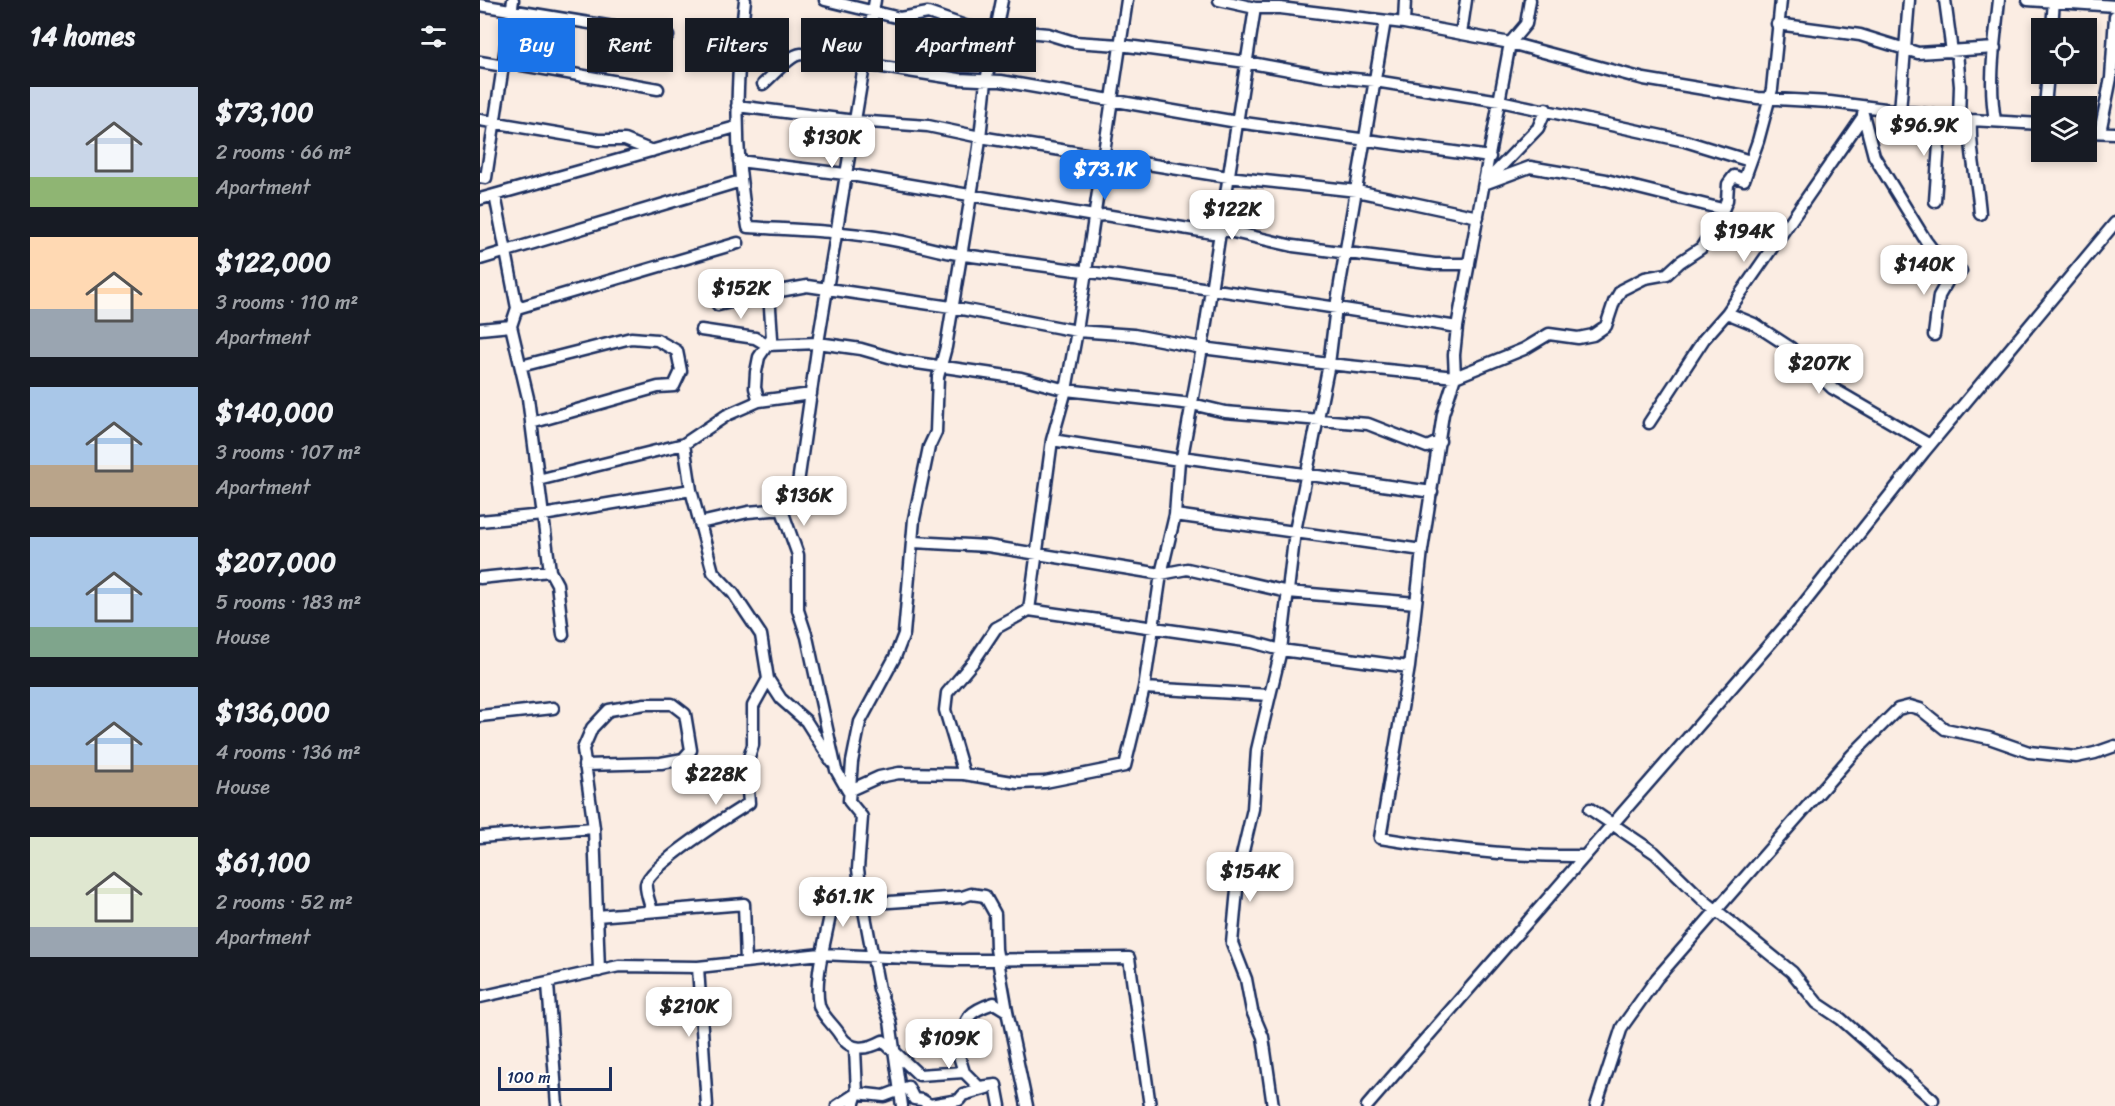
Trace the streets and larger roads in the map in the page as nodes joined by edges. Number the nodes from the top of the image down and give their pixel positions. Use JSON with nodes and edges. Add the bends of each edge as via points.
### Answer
{"nodes":[{"id":1,"x":746,"y":0,"type":"edge"},
{"id":2,"x":825,"y":0,"type":"edge"},
{"id":3,"x":1002,"y":0,"type":"edge"},
{"id":4,"x":1127,"y":0,"type":"edge"},
{"id":5,"x":1219,"y":0,"type":"edge"},
{"id":6,"x":1406,"y":0,"type":"edge"},
{"id":7,"x":1466,"y":0,"type":"edge"},
{"id":8,"x":1530,"y":0,"type":"edge"},
{"id":9,"x":1781,"y":0,"type":"edge"},
{"id":10,"x":1909,"y":0,"type":"edge"},
{"id":11,"x":1945,"y":0,"type":"edge"},
{"id":12,"x":1999,"y":0,"type":"edge"},
{"id":13,"x":2028,"y":0,"type":"edge"},
{"id":14,"x":2054,"y":1,"type":"edge"},
{"id":15,"x":1280,"y":4,"type":"edge"},
{"id":16,"x":480,"y":5,"type":"edge"},
{"id":17,"x":513,"y":5,"type":"edge"},
{"id":18,"x":874,"y":5,"type":"edge"},
{"id":19,"x":2115,"y":6,"type":"edge"},
{"id":20,"x":1255,"y":8,"type":"junction"},
{"id":21,"x":2115,"y":16,"type":"edge"},
{"id":22,"x":900,"y":18,"type":"edge"},
{"id":23,"x":900,"y":18,"type":"edge"},
{"id":24,"x":940,"y":18,"type":"edge"},
{"id":25,"x":998,"y":18,"type":"edge"},
{"id":26,"x":2053,"y":18,"type":"edge"},
{"id":27,"x":587,"y":20,"type":"edge"},
{"id":28,"x":1385,"y":21,"type":"junction"},
{"id":29,"x":1404,"y":23,"type":"junction"},
{"id":30,"x":1777,"y":24,"type":"junction"},
{"id":31,"x":1036,"y":33,"type":"edge"},
{"id":32,"x":1461,"y":34,"type":"junction"},
{"id":33,"x":1510,"y":43,"type":"junction"},
{"id":34,"x":1120,"y":45,"type":"junction"},
{"id":35,"x":1995,"y":48,"type":"junction"},
{"id":36,"x":1904,"y":50,"type":"junction"},
{"id":37,"x":1954,"y":52,"type":"junction"},
{"id":38,"x":801,"y":55,"type":"edge"},
{"id":39,"x":480,"y":62,"type":"edge"},
{"id":40,"x":1246,"y":62,"type":"junction"},
{"id":41,"x":498,"y":63,"type":"edge"},
{"id":42,"x":883,"y":68,"type":"edge"},
{"id":43,"x":503,"y":72,"type":"edge"},
{"id":44,"x":554,"y":72,"type":"edge"},
{"id":45,"x":864,"y":72,"type":"edge"},
{"id":46,"x":989,"y":72,"type":"edge"},
{"id":47,"x":987,"y":81,"type":"junction"},
{"id":48,"x":1375,"y":81,"type":"junction"},
{"id":49,"x":763,"y":84,"type":"dead end"},
{"id":50,"x":658,"y":89,"type":"dead end"},
{"id":51,"x":1769,"y":99,"type":"junction"},
{"id":52,"x":1112,"y":100,"type":"junction"},
{"id":53,"x":1500,"y":101,"type":"junction"},
{"id":54,"x":737,"y":106,"type":"junction"},
{"id":55,"x":1546,"y":109,"type":"junction"},
{"id":56,"x":1900,"y":111,"type":"junction"},
{"id":57,"x":1863,"y":113,"type":"junction"},
{"id":58,"x":1941,"y":116,"type":"junction"},
{"id":59,"x":1959,"y":118,"type":"junction"},
{"id":60,"x":480,"y":120,"type":"edge"},
{"id":61,"x":1971,"y":120,"type":"junction"},
{"id":62,"x":1995,"y":120,"type":"junction"},
{"id":63,"x":855,"y":121,"type":"junction"},
{"id":64,"x":494,"y":122,"type":"junction"},
{"id":65,"x":1237,"y":122,"type":"junction"},
{"id":66,"x":2031,"y":123,"type":"edge"},
{"id":67,"x":736,"y":127,"type":"junction"},
{"id":68,"x":2100,"y":132,"type":"joint"},
{"id":69,"x":2115,"y":133,"type":"edge"},
{"id":70,"x":980,"y":137,"type":"junction"},
{"id":71,"x":1366,"y":138,"type":"junction"},
{"id":72,"x":652,"y":151,"type":"junction"},
{"id":73,"x":1490,"y":157,"type":"junction"},
{"id":74,"x":1105,"y":158,"type":"junction"},
{"id":75,"x":738,"y":160,"type":"junction"},
{"id":76,"x":1750,"y":161,"type":"junction"},
{"id":77,"x":845,"y":174,"type":"junction"},
{"id":78,"x":480,"y":177,"type":"edge"},
{"id":79,"x":1228,"y":177,"type":"junction"},
{"id":80,"x":741,"y":181,"type":"junction"},
{"id":81,"x":1484,"y":184,"type":"junction"},
{"id":82,"x":1357,"y":191,"type":"junction"},
{"id":83,"x":495,"y":195,"type":"junction"},
{"id":84,"x":970,"y":195,"type":"junction"},
{"id":85,"x":480,"y":199,"type":"edge"},
{"id":86,"x":1935,"y":201,"type":"dead end"},
{"id":87,"x":1722,"y":209,"type":"junction"},
{"id":88,"x":1980,"y":214,"type":"dead end"},
{"id":89,"x":1094,"y":216,"type":"junction"},
{"id":90,"x":1478,"y":217,"type":"junction"},
{"id":91,"x":2115,"y":223,"type":"edge"},
{"id":92,"x":1220,"y":229,"type":"junction"},
{"id":93,"x":836,"y":232,"type":"junction"},
{"id":94,"x":738,"y":243,"type":"dead end"},
{"id":95,"x":507,"y":251,"type":"junction"},
{"id":96,"x":1346,"y":252,"type":"junction"},
{"id":97,"x":960,"y":255,"type":"junction"},
{"id":98,"x":480,"y":259,"type":"edge"},
{"id":99,"x":1947,"y":261,"type":"junction"},
{"id":100,"x":1468,"y":264,"type":"junction"},
{"id":101,"x":1086,"y":270,"type":"junction"},
{"id":102,"x":1961,"y":271,"type":"dead end"},
{"id":103,"x":827,"y":290,"type":"junction"},
{"id":104,"x":1210,"y":290,"type":"junction"},
{"id":105,"x":769,"y":293,"type":"junction"},
{"id":106,"x":717,"y":305,"type":"dead end"},
{"id":107,"x":951,"y":307,"type":"junction"},
{"id":108,"x":1336,"y":307,"type":"junction"},
{"id":109,"x":517,"y":308,"type":"junction"},
{"id":110,"x":1727,"y":313,"type":"junction"},
{"id":111,"x":512,"y":326,"type":"junction"},
{"id":112,"x":1457,"y":327,"type":"junction"},
{"id":113,"x":480,"y":329,"type":"edge"},
{"id":114,"x":701,"y":330,"type":"dead end"},
{"id":115,"x":1077,"y":331,"type":"junction"},
{"id":116,"x":1934,"y":335,"type":"dead end"},
{"id":117,"x":818,"y":343,"type":"junction"},
{"id":118,"x":767,"y":345,"type":"junction"},
{"id":119,"x":1202,"y":348,"type":"junction"},
{"id":120,"x":1329,"y":364,"type":"junction"},
{"id":121,"x":941,"y":365,"type":"junction"},
{"id":122,"x":521,"y":366,"type":"junction"},
{"id":123,"x":1455,"y":377,"type":"junction"},
{"id":124,"x":1066,"y":390,"type":"junction"},
{"id":125,"x":811,"y":394,"type":"junction"},
{"id":126,"x":759,"y":400,"type":"junction"},
{"id":127,"x":1192,"y":404,"type":"junction"},
{"id":128,"x":1318,"y":420,"type":"junction"},
{"id":129,"x":531,"y":423,"type":"junction"},
{"id":130,"x":1649,"y":423,"type":"dead end"},
{"id":131,"x":1052,"y":440,"type":"junction"},
{"id":132,"x":1440,"y":441,"type":"junction"},
{"id":133,"x":684,"y":444,"type":"junction"},
{"id":134,"x":1930,"y":445,"type":"junction"},
{"id":135,"x":1180,"y":458,"type":"junction"},
{"id":136,"x":1308,"y":475,"type":"junction"},
{"id":137,"x":538,"y":480,"type":"junction"},
{"id":138,"x":691,"y":490,"type":"junction"},
{"id":139,"x":1432,"y":492,"type":"junction"},
{"id":140,"x":784,"y":509,"type":"junction"},
{"id":141,"x":543,"y":515,"type":"junction"},
{"id":142,"x":1175,"y":515,"type":"junction"},
{"id":143,"x":480,"y":521,"type":"edge"},
{"id":144,"x":700,"y":522,"type":"junction"},
{"id":145,"x":1295,"y":531,"type":"junction"},
{"id":146,"x":913,"y":542,"type":"junction"},
{"id":147,"x":1422,"y":550,"type":"junction"},
{"id":148,"x":1037,"y":555,"type":"junction"},
{"id":149,"x":550,"y":571,"type":"junction"},
{"id":150,"x":1161,"y":574,"type":"junction"},
{"id":151,"x":480,"y":578,"type":"edge"},
{"id":152,"x":1288,"y":592,"type":"junction"},
{"id":153,"x":1416,"y":603,"type":"junction"},
{"id":154,"x":1029,"y":610,"type":"junction"},
{"id":155,"x":1153,"y":628,"type":"junction"},
{"id":156,"x":563,"y":635,"type":"dead end"},
{"id":157,"x":1281,"y":650,"type":"junction"},
{"id":158,"x":1408,"y":667,"type":"junction"},
{"id":159,"x":768,"y":679,"type":"junction"},
{"id":160,"x":1144,"y":688,"type":"junction"},
{"id":161,"x":1270,"y":694,"type":"junction"},
{"id":162,"x":553,"y":708,"type":"dead end"},
{"id":163,"x":480,"y":716,"type":"edge"},
{"id":164,"x":2115,"y":746,"type":"edge"},
{"id":165,"x":585,"y":765,"type":"junction"},
{"id":166,"x":836,"y":770,"type":"junction"},
{"id":167,"x":964,"y":774,"type":"junction"},
{"id":168,"x":848,"y":791,"type":"junction"},
{"id":169,"x":1590,"y":809,"type":"dead end"},
{"id":170,"x":1612,"y":824,"type":"junction"},
{"id":171,"x":594,"y":828,"type":"junction"},
{"id":172,"x":480,"y":837,"type":"edge"},
{"id":173,"x":1583,"y":856,"type":"junction"},
{"id":174,"x":862,"y":900,"type":"junction"},
{"id":175,"x":652,"y":911,"type":"junction"},
{"id":176,"x":1717,"y":912,"type":"junction"},
{"id":177,"x":597,"y":916,"type":"junction"},
{"id":178,"x":821,"y":954,"type":"junction"},
{"id":179,"x":874,"y":958,"type":"junction"},
{"id":180,"x":998,"y":960,"type":"junction"},
{"id":181,"x":746,"y":962,"type":"junction"},
{"id":182,"x":698,"y":967,"type":"junction"},
{"id":183,"x":599,"y":971,"type":"junction"},
{"id":184,"x":548,"y":984,"type":"junction"},
{"id":185,"x":480,"y":998,"type":"edge"},
{"id":186,"x":1007,"y":1011,"type":"junction"},
{"id":187,"x":855,"y":1048,"type":"junction"},
{"id":188,"x":895,"y":1052,"type":"junction"},
{"id":189,"x":964,"y":1072,"type":"junction"},
{"id":190,"x":996,"y":1085,"type":"junction"},
{"id":191,"x":900,"y":1090,"type":"junction"},
{"id":192,"x":857,"y":1094,"type":"junction"},
{"id":193,"x":1934,"y":1100,"type":"dead end"},
{"id":194,"x":557,"y":1106,"type":"edge"},
{"id":195,"x":707,"y":1106,"type":"edge"},
{"id":196,"x":837,"y":1106,"type":"edge"},
{"id":197,"x":853,"y":1106,"type":"edge"},
{"id":198,"x":902,"y":1106,"type":"edge"},
{"id":199,"x":1000,"y":1106,"type":"edge"},
{"id":200,"x":1027,"y":1106,"type":"edge"},
{"id":201,"x":1150,"y":1106,"type":"edge"},
{"id":202,"x":1273,"y":1106,"type":"edge"},
{"id":203,"x":1367,"y":1106,"type":"edge"},
{"id":204,"x":1596,"y":1106,"type":"edge"}],
"edges":[{"from":1,"to":54,"type":"street"},
{"from":2,"to":18,"type":"street"},
{"from":3,"to":25,"type":"street"},
{"from":4,"to":34,"type":"street"},
{"from":5,"to":20,"type":"street"},
{"from":6,"to":29,"type":"street"},
{"from":7,"to":32,"type":"street"},
{"from":8,"to":33,"type":"street","via":[[1526,24]]},
{"from":9,"to":30,"type":"street"},
{"from":10,"to":36,"type":"street"},
{"from":11,"to":37,"type":"street"},
{"from":12,"to":35,"type":"street"},
{"from":13,"to":14,"type":"street"},
{"from":14,"to":19,"type":"street"},
{"from":14,"to":26,"type":"street"},
{"from":15,"to":20,"type":"street"},
{"from":15,"to":28,"type":"street"},
{"from":16,"to":17,"type":"street"},
{"from":17,"to":27,"type":"street"},
{"from":18,"to":23,"type":"street"},
{"from":20,"to":40,"type":"street"},
{"from":21,"to":68,"type":"street","via":[[2111,78]]},
{"from":22,"to":24,"type":"street","via":[[928,14]]},
{"from":28,"to":29,"type":"street"},
{"from":28,"to":48,"type":"street"},
{"from":29,"to":32,"type":"street"},
{"from":30,"to":36,"type":"street","via":[[1860,35]]},
{"from":30,"to":51,"type":"street"},
{"from":31,"to":34,"type":"street","via":[[1074,42]]},
{"from":32,"to":33,"type":"street"},
{"from":33,"to":51,"type":"street","via":[[1644,79]]},
{"from":33,"to":53,"type":"street"},
{"from":34,"to":40,"type":"street"},
{"from":34,"to":52,"type":"street"},
{"from":35,"to":37,"type":"street"},
{"from":35,"to":62,"type":"street"},
{"from":36,"to":37,"type":"street"},
{"from":36,"to":56,"type":"street"},
{"from":37,"to":59,"type":"street","via":[[1960,86]]},
{"from":38,"to":49,"type":"street","via":[[795,54]]},
{"from":39,"to":41,"type":"street"},
{"from":40,"to":48,"type":"street"},
{"from":40,"to":65,"type":"street"},
{"from":42,"to":47,"type":"street"},
{"from":43,"to":64,"type":"street"},
{"from":44,"to":50,"type":"street"},
{"from":45,"to":63,"type":"street"},
{"from":46,"to":47,"type":"street"},
{"from":47,"to":52,"type":"street"},
{"from":47,"to":70,"type":"street"},
{"from":48,"to":53,"type":"street"},
{"from":48,"to":71,"type":"street"},
{"from":51,"to":57,"type":"street","via":[[1830,102]]},
{"from":51,"to":76,"type":"street"},
{"from":52,"to":65,"type":"street"},
{"from":52,"to":74,"type":"street"},
{"from":53,"to":55,"type":"street"},
{"from":53,"to":73,"type":"street"},
{"from":54,"to":63,"type":"street"},
{"from":54,"to":67,"type":"street"},
{"from":55,"to":76,"type":"street","via":[[1684,141]]},
{"from":55,"to":81,"type":"street","via":[[1538,128]]},
{"from":56,"to":57,"type":"street"},
{"from":56,"to":58,"type":"street"},
{"from":57,"to":99,"type":"street","via":[[1874,156],[1926,241]]},
{"from":57,"to":110,"type":"street"},
{"from":58,"to":59,"type":"street"},
{"from":58,"to":86,"type":"street"},
{"from":59,"to":61,"type":"street"},
{"from":60,"to":64,"type":"street"},
{"from":61,"to":62,"type":"street"},
{"from":61,"to":88,"type":"street","via":[[1969,144]]},
{"from":62,"to":66,"type":"street"},
{"from":63,"to":70,"type":"street","via":[[928,126]]},
{"from":63,"to":77,"type":"street"},
{"from":64,"to":72,"type":"street","via":[[598,140],[625,140]]},
{"from":64,"to":78,"type":"street","via":[[486,178]]},
{"from":65,"to":71,"type":"street"},
{"from":65,"to":79,"type":"street"},
{"from":67,"to":72,"type":"street"},
{"from":67,"to":75,"type":"street"},
{"from":68,"to":69,"type":"street"},
{"from":70,"to":74,"type":"street"},
{"from":70,"to":84,"type":"street"},
{"from":71,"to":73,"type":"street"},
{"from":71,"to":82,"type":"street"},
{"from":72,"to":83,"type":"street"},
{"from":73,"to":81,"type":"street"},
{"from":74,"to":79,"type":"street"},
{"from":74,"to":89,"type":"street"},
{"from":75,"to":77,"type":"street"},
{"from":75,"to":80,"type":"street"},
{"from":76,"to":87,"type":"street","via":[[1744,180],[1734,176],[1728,184]]},
{"from":77,"to":84,"type":"street"},
{"from":77,"to":93,"type":"street"},
{"from":79,"to":82,"type":"street"},
{"from":79,"to":92,"type":"street"},
{"from":80,"to":93,"type":"street","via":[[748,227]]},
{"from":80,"to":95,"type":"street"},
{"from":81,"to":87,"type":"street","via":[[1530,167],[1606,180]]},
{"from":81,"to":90,"type":"street"},
{"from":82,"to":90,"type":"street"},
{"from":82,"to":96,"type":"street"},
{"from":83,"to":85,"type":"street"},
{"from":83,"to":95,"type":"street"},
{"from":84,"to":89,"type":"street"},
{"from":84,"to":97,"type":"street"},
{"from":87,"to":123,"type":"street","via":[[1701,248],[1667,274],[1645,278],[1621,290],[1600,332],[1585,338],[1549,333],[1524,349]]},
{"from":89,"to":92,"type":"street","via":[[1213,233]]},
{"from":89,"to":101,"type":"street"},
{"from":90,"to":100,"type":"street"},
{"from":91,"to":134,"type":"street"},
{"from":92,"to":96,"type":"street","via":[[1293,246]]},
{"from":92,"to":104,"type":"street"},
{"from":93,"to":97,"type":"street"},
{"from":93,"to":103,"type":"street"},
{"from":94,"to":109,"type":"street"},
{"from":95,"to":98,"type":"street"},
{"from":95,"to":109,"type":"street"},
{"from":96,"to":100,"type":"street","via":[[1435,264]]},
{"from":96,"to":108,"type":"street"},
{"from":97,"to":101,"type":"street"},
{"from":97,"to":107,"type":"street"},
{"from":99,"to":102,"type":"street"},
{"from":99,"to":116,"type":"street","via":[[1947,282],[1939,296]]},
{"from":100,"to":112,"type":"street"},
{"from":101,"to":104,"type":"street"},
{"from":101,"to":115,"type":"street"},
{"from":103,"to":105,"type":"street","via":[[807,286]]},
{"from":103,"to":107,"type":"street"},
{"from":103,"to":117,"type":"street"},
{"from":104,"to":108,"type":"street"},
{"from":104,"to":119,"type":"street"},
{"from":105,"to":106,"type":"street"},
{"from":105,"to":118,"type":"street","via":[[772,330]]},
{"from":107,"to":115,"type":"street"},
{"from":107,"to":121,"type":"street"},
{"from":108,"to":112,"type":"street"},
{"from":108,"to":120,"type":"street"},
{"from":109,"to":111,"type":"street"},
{"from":110,"to":130,"type":"street","via":[[1704,339]]},
{"from":110,"to":134,"type":"street","via":[[1754,324],[1791,348],[1833,388]]},
{"from":111,"to":113,"type":"street"},
{"from":111,"to":122,"type":"street"},
{"from":112,"to":123,"type":"street"},
{"from":114,"to":118,"type":"street","via":[[755,338]]},
{"from":115,"to":119,"type":"street","via":[[1134,335]]},
{"from":115,"to":124,"type":"street"},
{"from":117,"to":118,"type":"street"},
{"from":117,"to":121,"type":"street","via":[[903,362]]},
{"from":117,"to":125,"type":"street"},
{"from":118,"to":126,"type":"street","via":[[756,372]]},
{"from":119,"to":120,"type":"street"},
{"from":119,"to":127,"type":"street"},
{"from":120,"to":123,"type":"street"},
{"from":120,"to":128,"type":"street"},
{"from":121,"to":124,"type":"street"},
{"from":121,"to":146,"type":"street","via":[[936,432],[928,447]]},
{"from":122,"to":129,"type":"street"},
{"from":122,"to":129,"type":"street","via":[[632,338],[657,340],[677,351],[681,371],[674,386],[658,387]]},
{"from":123,"to":132,"type":"street"},
{"from":124,"to":127,"type":"street"},
{"from":124,"to":131,"type":"street"},
{"from":125,"to":126,"type":"street"},
{"from":125,"to":140,"type":"street","via":[[798,483]]},
{"from":126,"to":133,"type":"street","via":[[727,415]]},
{"from":127,"to":128,"type":"street","via":[[1224,412]]},
{"from":127,"to":135,"type":"street"},
{"from":128,"to":132,"type":"street","via":[[1368,424],[1427,447]]},
{"from":128,"to":136,"type":"street"},
{"from":129,"to":137,"type":"street"},
{"from":131,"to":135,"type":"street"},
{"from":131,"to":148,"type":"street"},
{"from":132,"to":139,"type":"street"},
{"from":133,"to":137,"type":"street"},
{"from":133,"to":138,"type":"street"},
{"from":134,"to":170,"type":"street","via":[[1794,616]]},
{"from":135,"to":136,"type":"street"},
{"from":135,"to":142,"type":"street"},
{"from":136,"to":139,"type":"street"},
{"from":136,"to":145,"type":"street"},
{"from":137,"to":141,"type":"street"},
{"from":138,"to":141,"type":"street"},
{"from":138,"to":144,"type":"street"},
{"from":139,"to":147,"type":"street"},
{"from":140,"to":144,"type":"street"},
{"from":140,"to":166,"type":"street","via":[[783,518],[798,555],[798,610]]},
{"from":141,"to":143,"type":"street"},
{"from":141,"to":149,"type":"street"},
{"from":142,"to":145,"type":"street"},
{"from":142,"to":150,"type":"street"},
{"from":144,"to":159,"type":"street","via":[[713,572],[734,593],[761,635]]},
{"from":145,"to":147,"type":"street"},
{"from":145,"to":152,"type":"street"},
{"from":146,"to":148,"type":"street","via":[[988,546]]},
{"from":146,"to":168,"type":"street","via":[[904,634],[860,722]]},
{"from":147,"to":153,"type":"street"},
{"from":148,"to":150,"type":"street"},
{"from":148,"to":154,"type":"street"},
{"from":149,"to":151,"type":"street"},
{"from":149,"to":156,"type":"street","via":[[557,584]]},
{"from":150,"to":152,"type":"street","via":[[1186,569]]},
{"from":150,"to":155,"type":"street"},
{"from":152,"to":153,"type":"street"},
{"from":152,"to":157,"type":"street"},
{"from":153,"to":158,"type":"street"},
{"from":154,"to":155,"type":"street"},
{"from":154,"to":167,"type":"street","via":[[996,628],[947,693],[945,710]]},
{"from":155,"to":157,"type":"street"},
{"from":155,"to":160,"type":"street"},
{"from":157,"to":158,"type":"street"},
{"from":157,"to":161,"type":"street"},
{"from":158,"to":173,"type":"street","via":[[1380,838],[1505,854]]},
{"from":159,"to":166,"type":"street","via":[[781,699],[806,721]]},
{"from":159,"to":175,"type":"street","via":[[753,706],[753,745],[746,767],[749,802],[652,871],[646,884]]},
{"from":160,"to":161,"type":"street"},
{"from":160,"to":167,"type":"street","via":[[1125,766],[1027,783]]},
{"from":161,"to":202,"type":"street","via":[[1257,750],[1253,809],[1239,868],[1232,943],[1263,1037]]},
{"from":162,"to":163,"type":"street"},
{"from":164,"to":176,"type":"street","via":[[2076,756],[2029,752],[1945,729],[1920,709],[1898,709],[1852,755]]},
{"from":165,"to":165,"type":"street","via":[[583,749],[592,728],[609,710],[672,704],[685,714],[691,750],[683,759]]},
{"from":165,"to":171,"type":"street"},
{"from":166,"to":168,"type":"street"},
{"from":167,"to":168,"type":"street","via":[[899,773]]},
{"from":168,"to":174,"type":"street","via":[[852,806],[862,817],[858,869]]},
{"from":169,"to":170,"type":"street"},
{"from":170,"to":173,"type":"street"},
{"from":170,"to":176,"type":"street","via":[[1655,854]]},
{"from":171,"to":172,"type":"street"},
{"from":171,"to":177,"type":"street"},
{"from":173,"to":203,"type":"street"},
{"from":174,"to":178,"type":"street","via":[[832,904]]},
{"from":174,"to":179,"type":"street"},
{"from":174,"to":180,"type":"street","via":[[875,903],[985,896],[994,914]]},
{"from":175,"to":177,"type":"street"},
{"from":175,"to":181,"type":"street","via":[[744,904]]},
{"from":176,"to":193,"type":"street","via":[[1792,972],[1817,1004]]},
{"from":176,"to":204,"type":"street","via":[[1657,978],[1622,1027]]},
{"from":177,"to":183,"type":"street"},
{"from":178,"to":179,"type":"street"},
{"from":178,"to":181,"type":"street"},
{"from":178,"to":187,"type":"street","via":[[819,1006],[846,1045]]},
{"from":179,"to":180,"type":"street"},
{"from":179,"to":188,"type":"street"},
{"from":180,"to":186,"type":"street"},
{"from":180,"to":201,"type":"street","via":[[1129,958]]},
{"from":181,"to":182,"type":"street"},
{"from":182,"to":183,"type":"street","via":[[618,966]]},
{"from":182,"to":195,"type":"street"},
{"from":183,"to":184,"type":"street"},
{"from":184,"to":185,"type":"street"},
{"from":184,"to":194,"type":"street"},
{"from":186,"to":189,"type":"street","via":[[994,1004],[967,1017],[959,1056]]},
{"from":186,"to":200,"type":"street"},
{"from":187,"to":188,"type":"street","via":[[872,1047],[883,1041]]},
{"from":187,"to":192,"type":"street"},
{"from":188,"to":189,"type":"street","via":[[919,1075]]},
{"from":188,"to":191,"type":"street"},
{"from":189,"to":190,"type":"street","via":[[979,1088]]},
{"from":190,"to":191,"type":"street","via":[[963,1095],[959,1100],[930,1105],[914,1099],[908,1088]]},
{"from":190,"to":199,"type":"street"},
{"from":191,"to":192,"type":"street","via":[[884,1096]]},
{"from":191,"to":198,"type":"street"},
{"from":192,"to":196,"type":"street"},
{"from":192,"to":197,"type":"street"}]}
